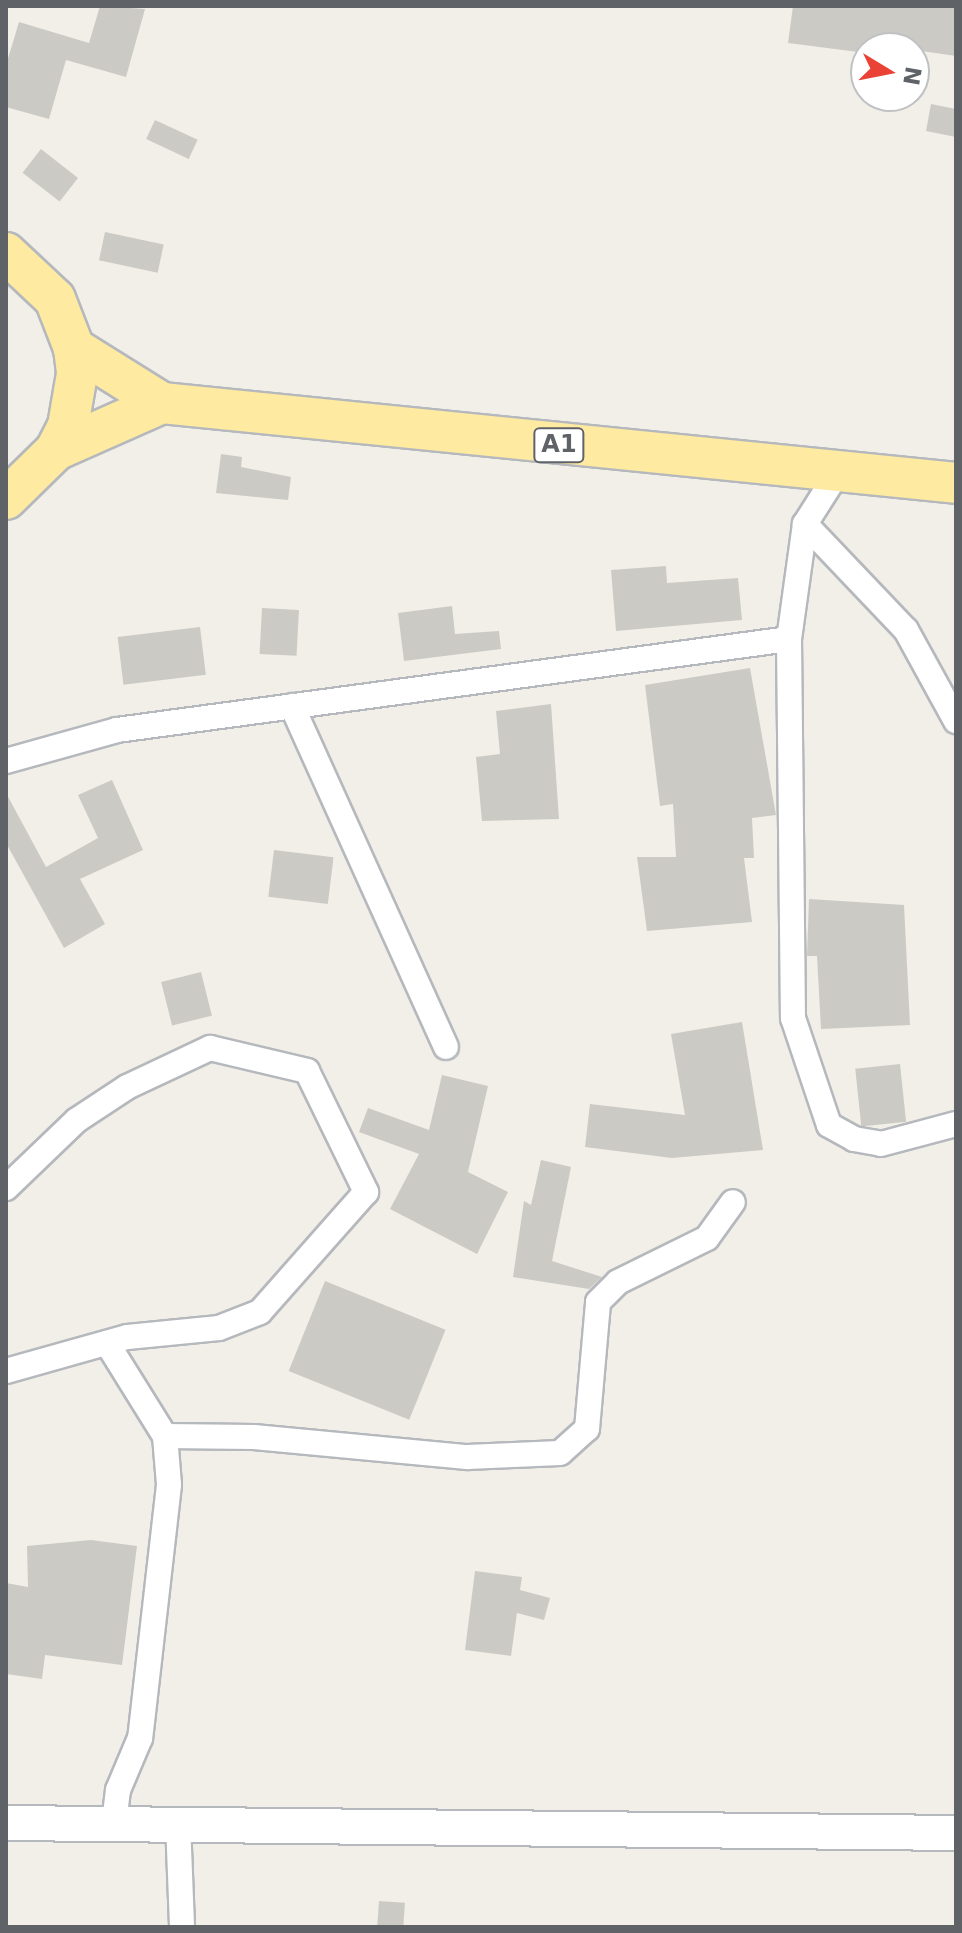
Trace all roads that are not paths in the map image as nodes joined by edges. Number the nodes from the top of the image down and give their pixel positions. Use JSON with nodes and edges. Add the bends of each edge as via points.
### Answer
{"nodes":[{"id":1,"x":6,"y":253,"type":"edge"},
{"id":2,"x":74,"y":348,"type":"junction"},
{"id":3,"x":162,"y":403,"type":"junction"},
{"id":4,"x":56,"y":450,"type":"junction"},
{"id":5,"x":838,"y":472,"type":"junction"},
{"id":6,"x":956,"y":483,"type":"edge"},
{"id":7,"x":6,"y":499,"type":"edge"},
{"id":8,"x":805,"y":524,"type":"junction"},
{"id":9,"x":789,"y":639,"type":"junction"},
{"id":10,"x":292,"y":706,"type":"junction"},
{"id":11,"x":956,"y":721,"type":"edge"},
{"id":12,"x":6,"y":761,"type":"edge"},
{"id":13,"x":446,"y":1047,"type":"dead end"},
{"id":14,"x":956,"y":1124,"type":"edge"},
{"id":15,"x":6,"y":1188,"type":"edge"},
{"id":16,"x":733,"y":1202,"type":"dead end"},
{"id":17,"x":107,"y":1343,"type":"junction"},
{"id":18,"x":6,"y":1371,"type":"edge"},
{"id":19,"x":165,"y":1436,"type":"junction"},
{"id":20,"x":114,"y":1822,"type":"junction"},
{"id":21,"x":178,"y":1822,"type":"junction"},
{"id":22,"x":6,"y":1823,"type":"edge"},
{"id":23,"x":956,"y":1833,"type":"edge"},
{"id":24,"x":182,"y":1927,"type":"edge"}],
"edges":[{"from":1,"to":2,"type":"highway","via":[[55,299]]},
{"from":2,"to":3,"type":"highway","number":"A1"},
{"from":2,"to":4,"type":"highway","via":[[75,400]]},
{"from":3,"to":4,"type":"highway","number":"A1"},
{"from":3,"to":5,"type":"highway","number":"A1"},
{"from":4,"to":7,"type":"highway"},
{"from":5,"to":6,"type":"highway","number":"A1"},
{"from":5,"to":8,"type":"street"},
{"from":8,"to":9,"type":"street"},
{"from":8,"to":11,"type":"street","via":[[906,630]]},
{"from":9,"to":10,"type":"street"},
{"from":9,"to":14,"type":"street","via":[[793,1018],[809,1079],[829,1125],[854,1139],[906,1141]]},
{"from":10,"to":12,"type":"street","via":[[117,730]]},
{"from":10,"to":13,"type":"street"},
{"from":15,"to":17,"type":"street","via":[[77,1120],[127,1087],[210,1048],[307,1071],[366,1192],[260,1312],[219,1328]]},
{"from":16,"to":19,"type":"street","via":[[707,1238],[618,1282],[598,1302],[587,1429],[560,1453],[467,1457],[254,1437]]},
{"from":17,"to":18,"type":"street"},
{"from":17,"to":19,"type":"street"},
{"from":19,"to":20,"type":"street","via":[[169,1485],[153,1646],[140,1738],[118,1790]]},
{"from":20,"to":21,"type":"main road"},
{"from":20,"to":22,"type":"main road"},
{"from":21,"to":23,"type":"main road"},
{"from":21,"to":24,"type":"street"}]}
